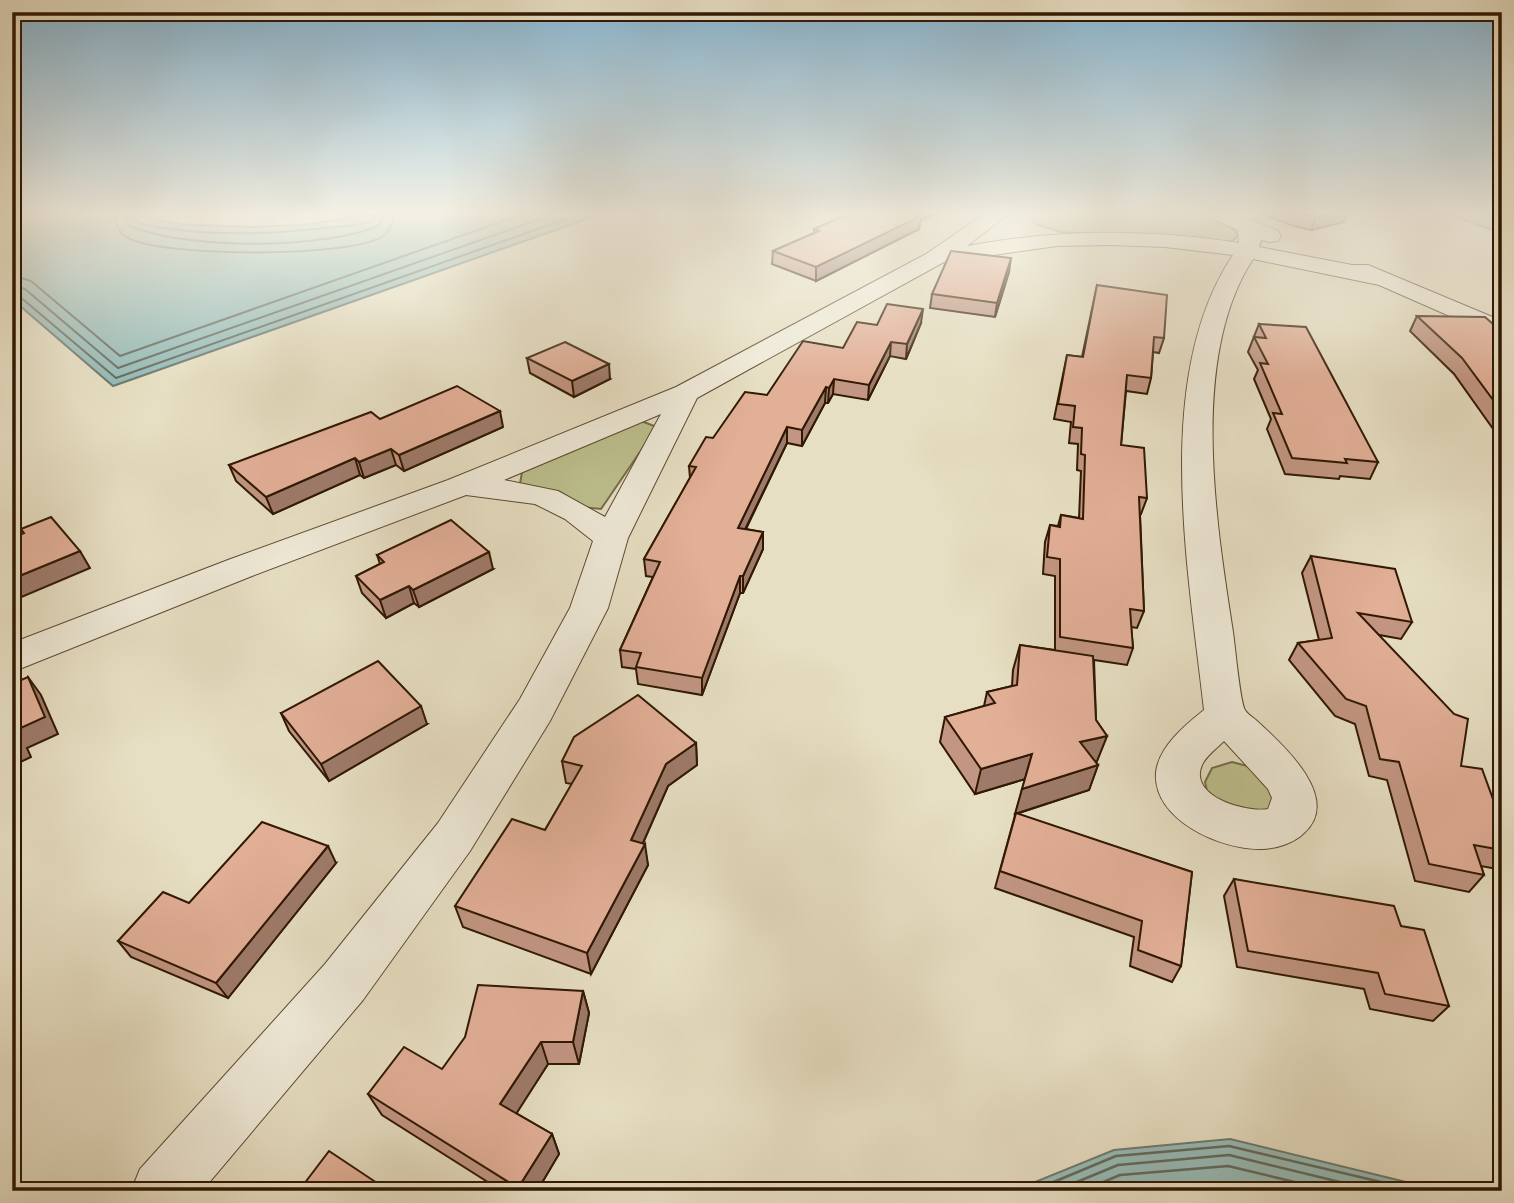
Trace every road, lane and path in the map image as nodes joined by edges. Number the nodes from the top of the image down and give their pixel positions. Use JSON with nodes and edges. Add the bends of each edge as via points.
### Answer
{"nodes":[{"id":1,"x":915,"y":269,"type":"edge"},
{"id":2,"x":1233,"y":269,"type":"edge"},
{"id":3,"x":1349,"y":269,"type":"edge"},
{"id":4,"x":1502,"y":331,"type":"edge"},
{"id":5,"x":686,"y":393,"type":"junction"},
{"id":6,"x":459,"y":487,"type":"junction"},
{"id":7,"x":611,"y":538,"type":"junction"},
{"id":8,"x":12,"y":658,"type":"edge"},
{"id":9,"x":1225,"y":716,"type":"dead end"},
{"id":10,"x":162,"y":1191,"type":"edge"}],
"edges":[{"from":1,"to":5,"type":"street"},
{"from":2,"to":9,"type":"street","via":[[1207,350],[1200,401],[1199,492]]},
{"from":3,"to":4,"type":"street"},
{"from":5,"to":6,"type":"street"},
{"from":5,"to":7,"type":"street"},
{"from":6,"to":7,"type":"street","via":[[515,489],[552,498],[579,511]]},
{"from":6,"to":8,"type":"street"},
{"from":7,"to":10,"type":"street","via":[[589,608],[535,710],[454,837],[344,982]]}]}
